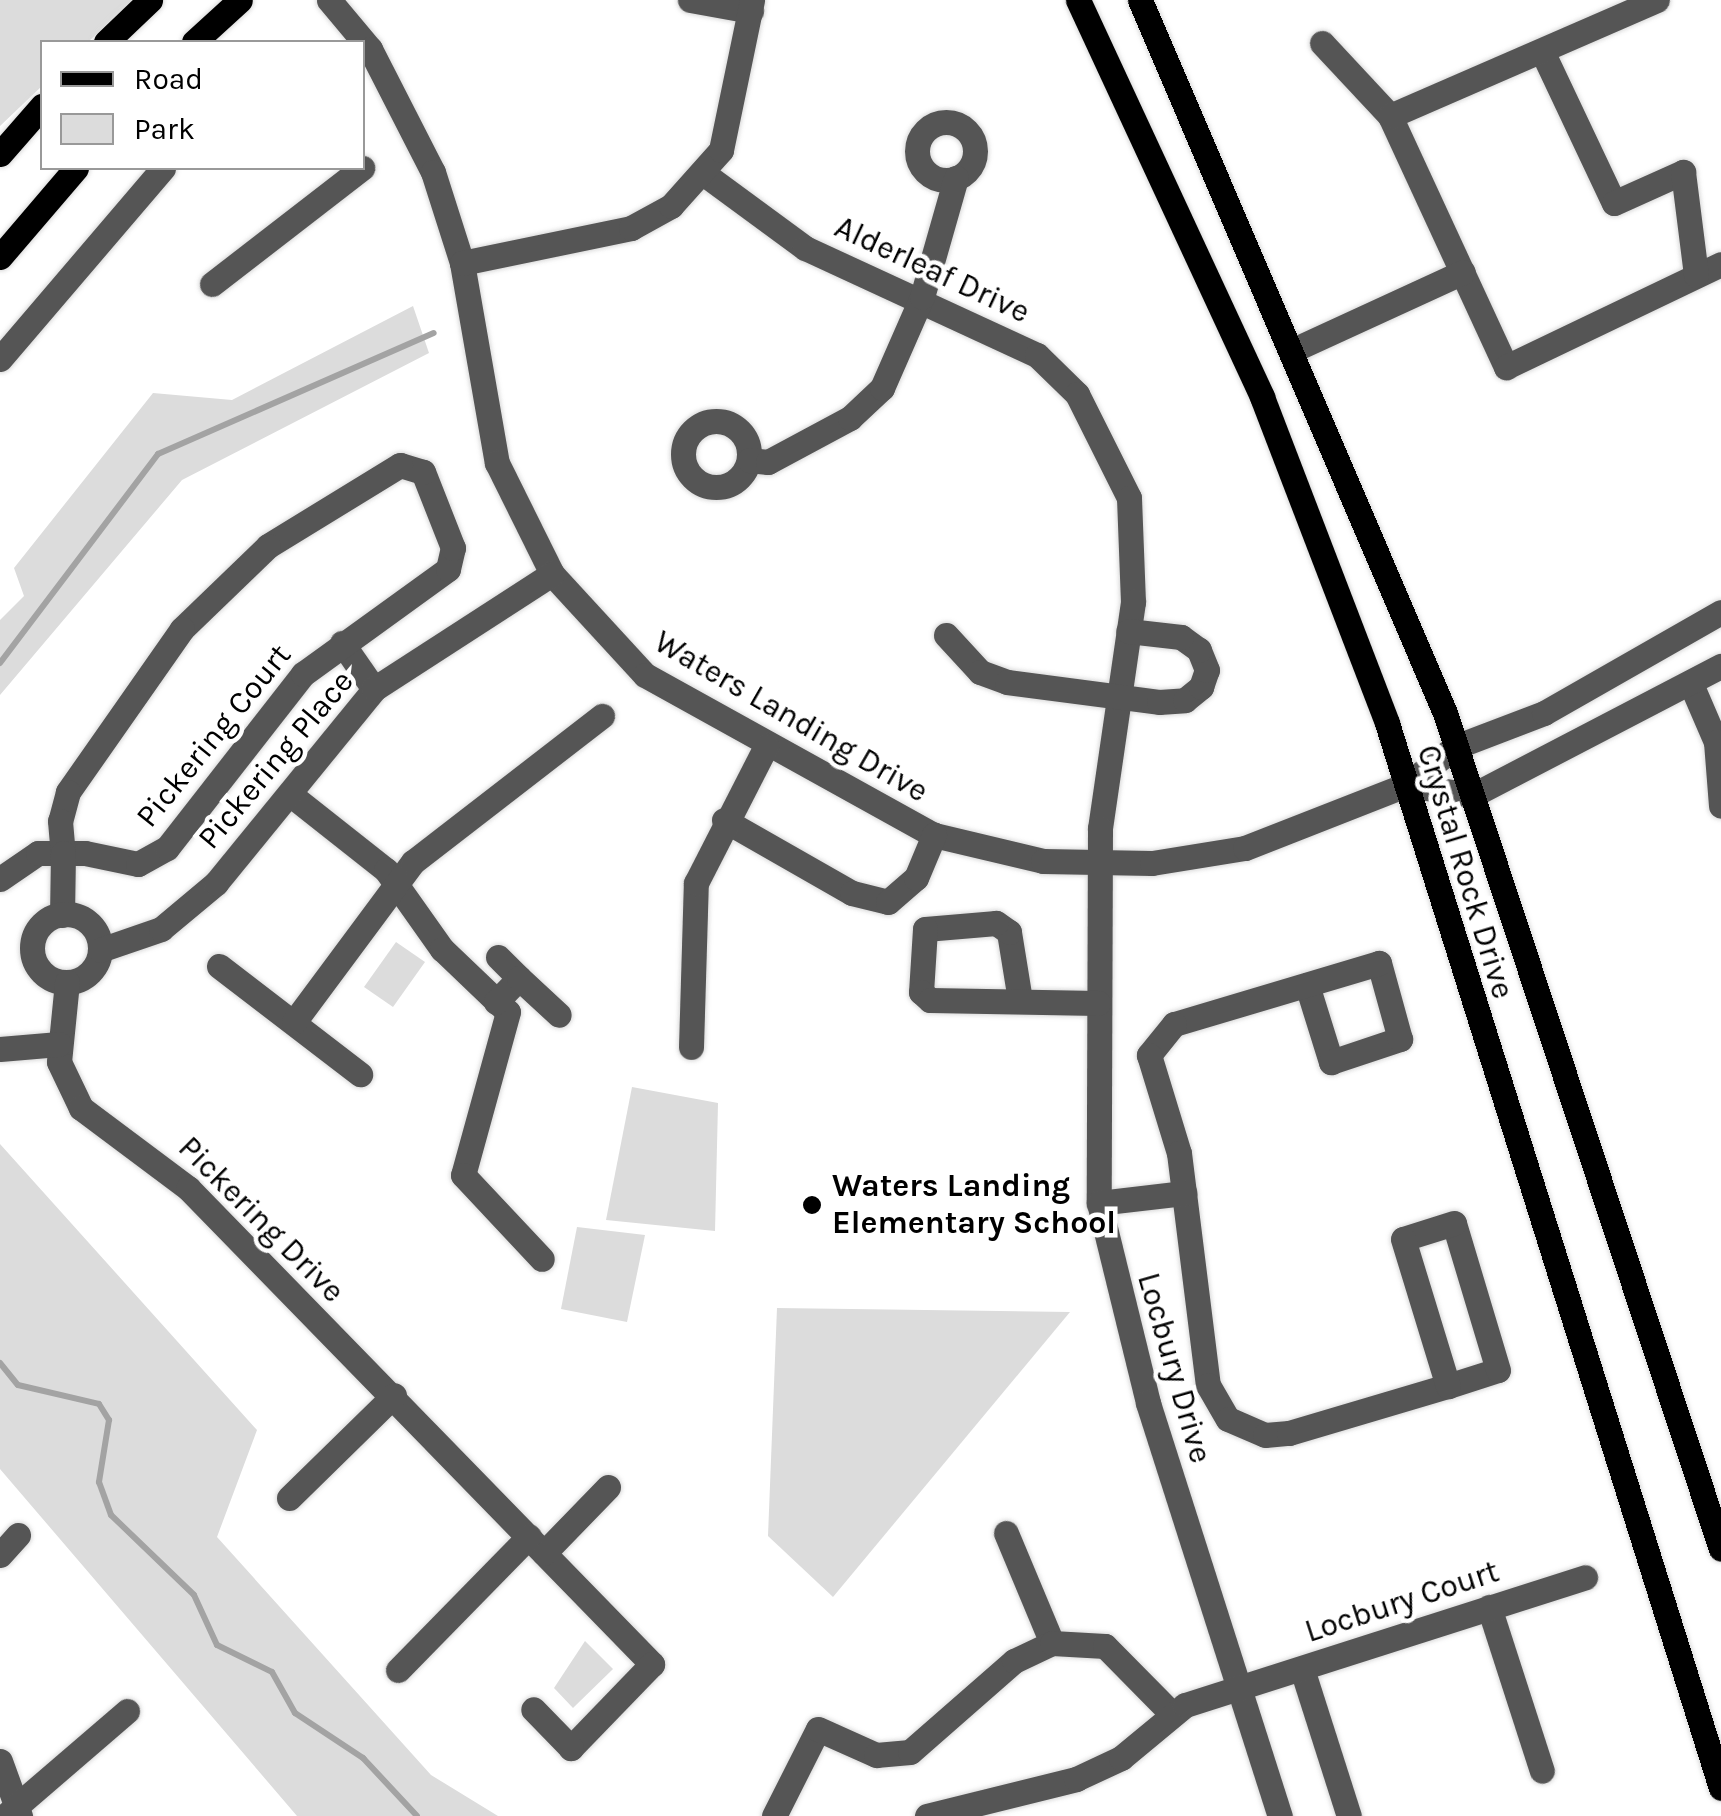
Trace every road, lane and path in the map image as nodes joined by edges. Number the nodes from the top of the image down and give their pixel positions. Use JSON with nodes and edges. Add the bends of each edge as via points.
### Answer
{"nodes":[{"id":1,"x":150,"y":0,"type":"edge"},
{"id":2,"x":240,"y":0,"type":"edge"},
{"id":3,"x":329,"y":0,"type":"edge"},
{"id":4,"x":690,"y":0,"type":"edge"},
{"id":5,"x":1078,"y":0,"type":"edge"},
{"id":6,"x":1140,"y":0,"type":"edge"},
{"id":7,"x":1657,"y":0,"type":"edge"},
{"id":8,"x":751,"y":5,"type":"edge"},
{"id":9,"x":108,"y":40,"type":"edge"},
{"id":10,"x":196,"y":40,"type":"edge"},
{"id":11,"x":356,"y":40,"type":"edge"},
{"id":12,"x":1322,"y":42,"type":"dead end"},
{"id":13,"x":1542,"y":51,"type":"junction"},
{"id":14,"x":365,"y":52,"type":"edge"},
{"id":15,"x":40,"y":108,"type":"edge"},
{"id":16,"x":1390,"y":116,"type":"junction"},
{"id":17,"x":0,"y":154,"type":"edge"},
{"id":18,"x":74,"y":170,"type":"edge"},
{"id":19,"x":161,"y":170,"type":"edge"},
{"id":20,"x":359,"y":170,"type":"edge"},
{"id":21,"x":703,"y":173,"type":"junction"},
{"id":22,"x":956,"y":178,"type":"dead end"},
{"id":23,"x":0,"y":257,"type":"edge"},
{"id":24,"x":462,"y":263,"type":"junction"},
{"id":25,"x":1721,"y":264,"type":"edge"},
{"id":26,"x":1463,"y":272,"type":"junction"},
{"id":27,"x":1696,"y":275,"type":"junction"},
{"id":28,"x":212,"y":284,"type":"dead end"},
{"id":29,"x":922,"y":297,"type":"junction"},
{"id":30,"x":1292,"y":351,"type":"junction"},
{"id":31,"x":0,"y":360,"type":"edge"},
{"id":32,"x":749,"y":460,"type":"dead end"},
{"id":33,"x":552,"y":574,"type":"junction"},
{"id":34,"x":1721,"y":612,"type":"edge"},
{"id":35,"x":1128,"y":630,"type":"junction"},
{"id":36,"x":946,"y":635,"type":"dead end"},
{"id":37,"x":342,"y":643,"type":"junction"},
{"id":38,"x":1721,"y":666,"type":"edge"},
{"id":39,"x":1691,"y":684,"type":"junction"},
{"id":40,"x":374,"y":689,"type":"junction"},
{"id":41,"x":1117,"y":700,"type":"junction"},
{"id":42,"x":602,"y":716,"type":"dead end"},
{"id":43,"x":766,"y":746,"type":"junction"},
{"id":44,"x":1454,"y":747,"type":"junction"},
{"id":45,"x":1406,"y":785,"type":"junction"},
{"id":46,"x":291,"y":795,"type":"junction"},
{"id":47,"x":1473,"y":796,"type":"junction"},
{"id":48,"x":1721,"y":806,"type":"edge"},
{"id":49,"x":724,"y":820,"type":"junction"},
{"id":50,"x":934,"y":835,"type":"junction"},
{"id":51,"x":62,"y":853,"type":"junction"},
{"id":52,"x":1101,"y":863,"type":"junction"},
{"id":53,"x":0,"y":879,"type":"edge"},
{"id":54,"x":394,"y":888,"type":"junction"},
{"id":55,"x":62,"y":915,"type":"junction"},
{"id":56,"x":100,"y":950,"type":"junction"},
{"id":57,"x":498,"y":957,"type":"dead end"},
{"id":58,"x":218,"y":966,"type":"dead end"},
{"id":59,"x":520,"y":978,"type":"junction"},
{"id":60,"x":67,"y":982,"type":"junction"},
{"id":61,"x":1307,"y":985,"type":"dead end"},
{"id":62,"x":1020,"y":1000,"type":"junction"},
{"id":63,"x":496,"y":1002,"type":"junction"},
{"id":64,"x":1098,"y":1003,"type":"junction"},
{"id":65,"x":558,"y":1015,"type":"dead end"},
{"id":66,"x":294,"y":1022,"type":"junction"},
{"id":67,"x":59,"y":1044,"type":"junction"},
{"id":68,"x":691,"y":1048,"type":"dead end"},
{"id":69,"x":0,"y":1049,"type":"edge"},
{"id":70,"x":360,"y":1074,"type":"dead end"},
{"id":71,"x":1184,"y":1193,"type":"junction"},
{"id":72,"x":1099,"y":1202,"type":"junction"},
{"id":73,"x":542,"y":1259,"type":"dead end"},
{"id":74,"x":1448,"y":1386,"type":"junction"},
{"id":75,"x":394,"y":1395,"type":"junction"},
{"id":76,"x":608,"y":1487,"type":"dead end"},
{"id":77,"x":289,"y":1498,"type":"dead end"},
{"id":78,"x":1006,"y":1533,"type":"dead end"},
{"id":79,"x":18,"y":1535,"type":"dead end"},
{"id":80,"x":536,"y":1544,"type":"junction"},
{"id":81,"x":1721,"y":1548,"type":"edge"},
{"id":82,"x":0,"y":1555,"type":"edge"},
{"id":83,"x":1584,"y":1577,"type":"dead end"},
{"id":84,"x":1489,"y":1607,"type":"junction"},
{"id":85,"x":1052,"y":1643,"type":"junction"},
{"id":86,"x":1302,"y":1669,"type":"junction"},
{"id":87,"x":398,"y":1670,"type":"dead end"},
{"id":88,"x":1240,"y":1686,"type":"junction"},
{"id":89,"x":533,"y":1709,"type":"dead end"},
{"id":90,"x":127,"y":1711,"type":"dead end"},
{"id":91,"x":1172,"y":1714,"type":"junction"},
{"id":92,"x":0,"y":1761,"type":"edge"},
{"id":93,"x":1542,"y":1771,"type":"dead end"},
{"id":94,"x":1721,"y":1788,"type":"edge"},
{"id":95,"x":13,"y":1814,"type":"edge"},
{"id":96,"x":774,"y":1816,"type":"edge"},
{"id":97,"x":928,"y":1816,"type":"edge"},
{"id":98,"x":1280,"y":1816,"type":"edge"},
{"id":99,"x":1349,"y":1816,"type":"edge"}],
"edges":[{"from":1,"to":9,"type":"main road"},
{"from":2,"to":10,"type":"main road"},
{"from":3,"to":11,"type":"street","name":"Waters Landing Drive"},
{"from":4,"to":8,"type":"street"},
{"from":5,"to":45,"type":"main road","name":"Crystal Rock Drive","via":[[1262,398]]},
{"from":6,"to":30,"type":"main road","name":"Crystal Rock Drive"},
{"from":7,"to":13,"type":"street"},
{"from":8,"to":21,"type":"street","via":[[735,115]]},
{"from":12,"to":16,"type":"street"},
{"from":13,"to":16,"type":"street"},
{"from":13,"to":27,"type":"street","via":[[1614,204],[1683,172]]},
{"from":14,"to":24,"type":"street","name":"Waters Landing Drive","via":[[408,115]]},
{"from":15,"to":17,"type":"main road"},
{"from":16,"to":26,"type":"street"},
{"from":18,"to":23,"type":"main road"},
{"from":19,"to":31,"type":"street"},
{"from":20,"to":28,"type":"street"},
{"from":21,"to":24,"type":"street","via":[[631,228]]},
{"from":21,"to":29,"type":"street","name":"Alderleaf Drive","via":[[805,248]]},
{"from":22,"to":29,"type":"street"},
{"from":24,"to":33,"type":"street","name":"Waters Landing Drive","via":[[497,463]]},
{"from":25,"to":27,"type":"street"},
{"from":26,"to":27,"type":"street","via":[[1506,367]]},
{"from":26,"to":30,"type":"street"},
{"from":29,"to":32,"type":"street","via":[[882,388],[850,418],[768,462]]},
{"from":29,"to":35,"type":"street","name":"Alderleaf Drive","via":[[1037,356],[1109,445],[1136,554]]},
{"from":30,"to":44,"type":"main road","name":"Crystal Rock Drive","via":[[1374,530]]},
{"from":33,"to":40,"type":"street","name":"Pickering Place"},
{"from":33,"to":43,"type":"street","name":"Waters Landing Drive","via":[[645,675]]},
{"from":34,"to":44,"type":"street","via":[[1544,713]]},
{"from":35,"to":41,"type":"street","name":"Alderleaf Drive"},
{"from":35,"to":41,"type":"street","via":[[1180,637],[1207,670],[1185,700]]},
{"from":36,"to":41,"type":"street","via":[[980,672]]},
{"from":37,"to":40,"type":"street"},
{"from":37,"to":51,"type":"street","name":"Pickering Court","via":[[277,703],[152,861]]},
{"from":37,"to":51,"type":"street","name":"Pickering Court","via":[[454,559],[424,472],[413,466],[268,546],[182,628],[68,792]]},
{"from":38,"to":39,"type":"street"},
{"from":39,"to":47,"type":"street"},
{"from":39,"to":48,"type":"street","via":[[1716,742]]},
{"from":40,"to":46,"type":"street","name":"Pickering Place"},
{"from":41,"to":52,"type":"street","name":"Alderleaf Drive"},
{"from":42,"to":54,"type":"street","via":[[462,819]]},
{"from":43,"to":49,"type":"street"},
{"from":43,"to":50,"type":"street","name":"Waters Landing Drive"},
{"from":44,"to":45,"type":"street"},
{"from":44,"to":47,"type":"main road","name":"Crystal Rock Drive"},
{"from":45,"to":47,"type":"street"},
{"from":45,"to":52,"type":"street","name":"Waters Landing Drive","via":[[1245,848]]},
{"from":45,"to":94,"type":"main road","name":"Crystal Rock Drive"},
{"from":46,"to":54,"type":"street","via":[[386,870]]},
{"from":46,"to":56,"type":"street","name":"Pickering Place","via":[[184,911]]},
{"from":47,"to":81,"type":"main road","name":"Crystal Rock Drive"},
{"from":49,"to":50,"type":"street","via":[[852,893],[888,902],[916,878]]},
{"from":49,"to":68,"type":"street","via":[[694,897]]},
{"from":50,"to":52,"type":"street","name":"Waters Landing Drive","via":[[1043,861]]},
{"from":51,"to":53,"type":"street","via":[[38,852]]},
{"from":51,"to":55,"type":"street","name":"Pickering Court"},
{"from":52,"to":64,"type":"street","name":"Locbury Drive"},
{"from":54,"to":63,"type":"street"},
{"from":54,"to":66,"type":"street"},
{"from":55,"to":56,"type":"street","via":[[89,924]]},
{"from":55,"to":60,"type":"street","via":[[41,925],[32,946],[38,968]]},
{"from":56,"to":60,"type":"street","name":"Pickering Place","via":[[86,976]]},
{"from":57,"to":59,"type":"street"},
{"from":58,"to":66,"type":"street"},
{"from":59,"to":63,"type":"street"},
{"from":59,"to":65,"type":"street"},
{"from":60,"to":67,"type":"street","name":"Pickering Drive"},
{"from":61,"to":71,"type":"street","via":[[1156,1037],[1152,1084]]},
{"from":62,"to":62,"type":"street","via":[[1009,932],[996,923],[938,922],[920,945],[921,992],[969,1003]]},
{"from":62,"to":64,"type":"street"},
{"from":63,"to":73,"type":"street","via":[[511,1021],[462,1175]]},
{"from":64,"to":72,"type":"street","name":"Locbury Drive"},
{"from":66,"to":70,"type":"street"},
{"from":67,"to":69,"type":"street"},
{"from":67,"to":75,"type":"street","name":"Pickering Drive","via":[[64,1082],[81,1108],[188,1188]]},
{"from":71,"to":72,"type":"street"},
{"from":71,"to":74,"type":"street","via":[[1208,1385],[1228,1420],[1289,1433]]},
{"from":72,"to":88,"type":"street","name":"Locbury Drive","via":[[1148,1403]]},
{"from":74,"to":74,"type":"street","via":[[1498,1370],[1454,1224],[1403,1239]]},
{"from":75,"to":77,"type":"street"},
{"from":75,"to":80,"type":"street","name":"Pickering Drive"},
{"from":76,"to":80,"type":"street"},
{"from":78,"to":85,"type":"street"},
{"from":79,"to":82,"type":"street"},
{"from":80,"to":87,"type":"street"},
{"from":80,"to":89,"type":"street","name":"Pickering Drive","via":[[652,1664],[571,1748]]},
{"from":83,"to":84,"type":"street","name":"Locbury Court"},
{"from":84,"to":86,"type":"street","name":"Locbury Court"},
{"from":84,"to":93,"type":"street"},
{"from":85,"to":91,"type":"street","via":[[1105,1646]]},
{"from":85,"to":96,"type":"street","via":[[1014,1660],[910,1752],[876,1755],[818,1729]]},
{"from":86,"to":88,"type":"street","name":"Locbury Court"},
{"from":86,"to":99,"type":"street"},
{"from":88,"to":91,"type":"street","name":"Locbury Court"},
{"from":88,"to":98,"type":"street","name":"Locbury Drive"},
{"from":90,"to":95,"type":"street"},
{"from":91,"to":97,"type":"street","name":"Locbury Court","via":[[1100,1771]]},
{"from":92,"to":95,"type":"street"}]}
